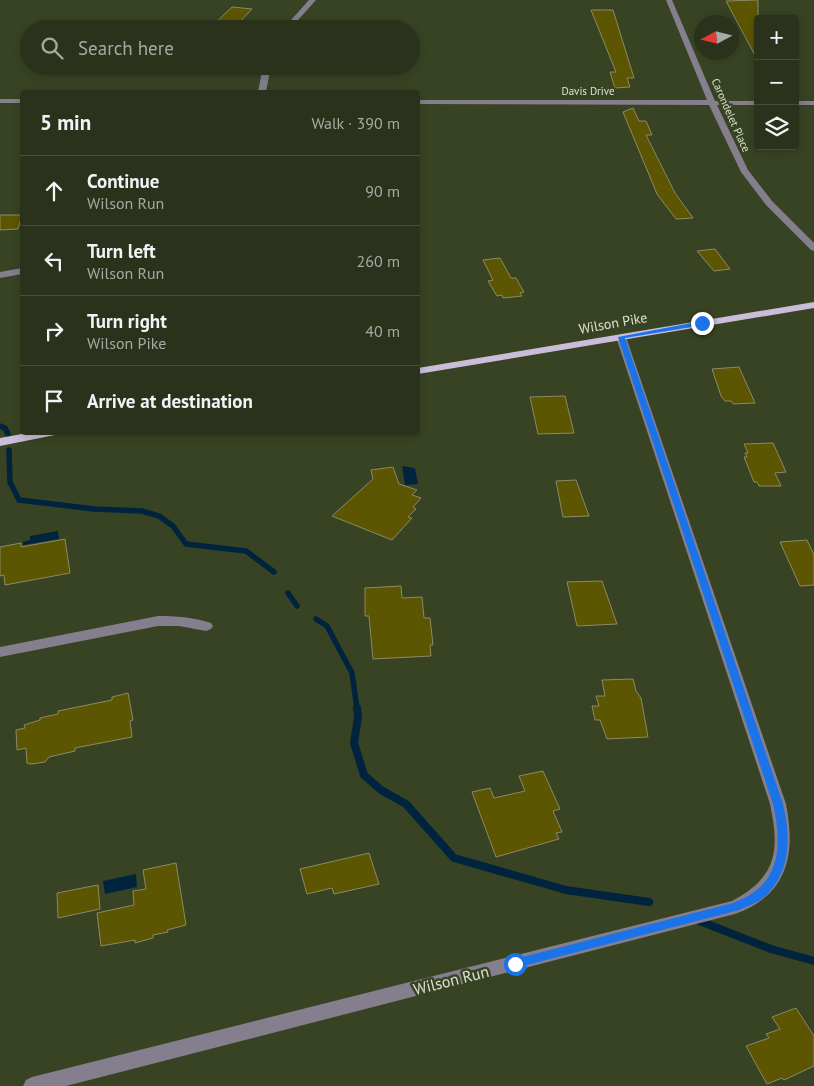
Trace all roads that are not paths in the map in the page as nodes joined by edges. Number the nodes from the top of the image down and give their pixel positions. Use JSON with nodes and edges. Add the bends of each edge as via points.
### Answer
{"nodes":[{"id":1,"x":312,"y":0,"type":"edge"},
{"id":2,"x":669,"y":0,"type":"edge"},
{"id":3,"x":294,"y":20,"type":"edge"},
{"id":4,"x":265,"y":75,"type":"edge"},
{"id":5,"x":262,"y":90,"type":"edge"},
{"id":6,"x":0,"y":101,"type":"edge"},
{"id":7,"x":20,"y":101,"type":"edge"},
{"id":8,"x":420,"y":102,"type":"edge"},
{"id":9,"x":712,"y":103,"type":"junction"},
{"id":10,"x":754,"y":103,"type":"edge"},
{"id":11,"x":799,"y":103,"type":"edge"},
{"id":12,"x":814,"y":103,"type":"edge"},
{"id":13,"x":814,"y":248,"type":"edge"},
{"id":14,"x":20,"y":271,"type":"edge"},
{"id":15,"x":0,"y":275,"type":"edge"},
{"id":16,"x":814,"y":304,"type":"edge"},
{"id":17,"x":621,"y":337,"type":"junction"},
{"id":18,"x":420,"y":371,"type":"edge"},
{"id":19,"x":38,"y":435,"type":"edge"},
{"id":20,"x":0,"y":442,"type":"edge"},
{"id":21,"x":206,"y":626,"type":"dead end"},
{"id":22,"x":0,"y":652,"type":"edge"},
{"id":23,"x":32,"y":1086,"type":"edge"}],
"edges":[{"from":1,"to":3,"type":"street"},
{"from":2,"to":9,"type":"street","name":"Carondelet Place"},
{"from":4,"to":5,"type":"street"},
{"from":6,"to":7,"type":"street"},
{"from":8,"to":9,"type":"street","name":"Davis Drive"},
{"from":9,"to":10,"type":"street","name":"Davis Drive"},
{"from":9,"to":13,"type":"street","name":"Carondelet Place","via":[[737,157],[755,186]]},
{"from":11,"to":12,"type":"street"},
{"from":14,"to":15,"type":"street"},
{"from":16,"to":17,"type":"main road","name":"Wilson Pike"},
{"from":17,"to":18,"type":"main road","name":"Wilson Pike"},
{"from":17,"to":23,"type":"street","name":"Wilson Run","via":[[782,823],[782,858],[777,874],[749,901],[704,915]]},
{"from":19,"to":20,"type":"main road"},
{"from":21,"to":22,"type":"street","via":[[158,621]]}]}
